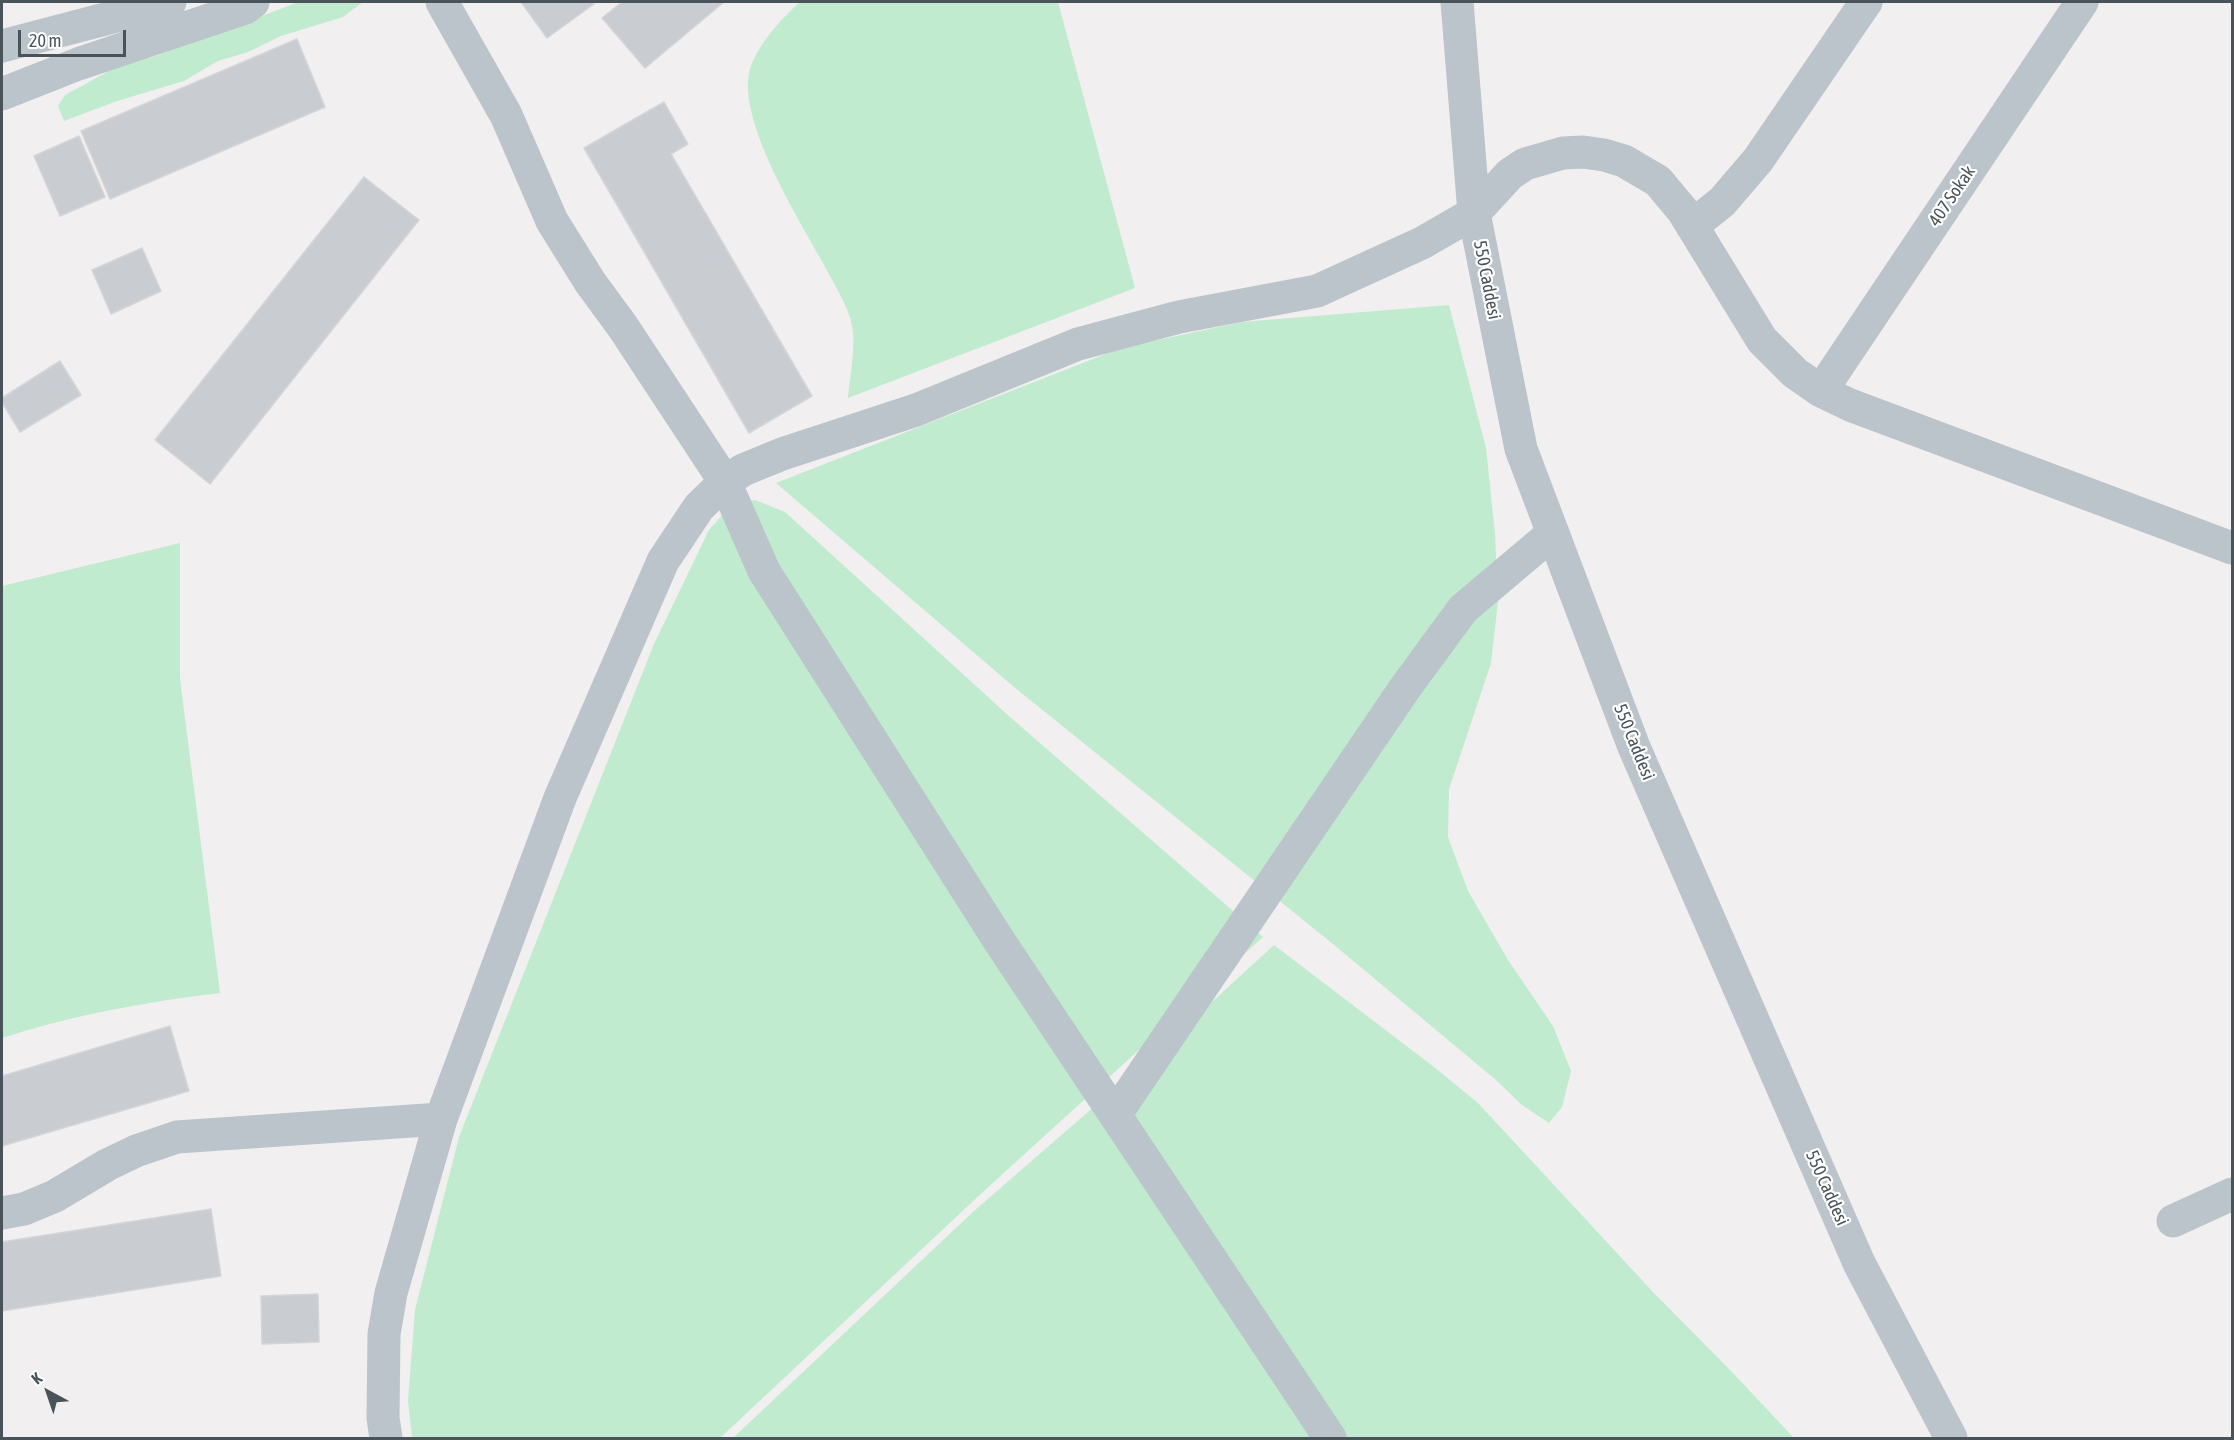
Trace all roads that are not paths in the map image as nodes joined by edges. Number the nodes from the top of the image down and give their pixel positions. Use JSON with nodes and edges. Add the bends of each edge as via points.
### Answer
{"nodes":[{"id":1,"x":170,"y":2,"type":"edge"},
{"id":2,"x":253,"y":2,"type":"edge"},
{"id":3,"x":442,"y":2,"type":"edge"},
{"id":4,"x":1457,"y":2,"type":"edge"},
{"id":5,"x":1866,"y":2,"type":"edge"},
{"id":6,"x":2082,"y":2,"type":"edge"},
{"id":7,"x":2,"y":46,"type":"edge"},
{"id":8,"x":2,"y":94,"type":"edge"},
{"id":9,"x":1474,"y":213,"type":"junction"},
{"id":10,"x":1692,"y":226,"type":"junction"},
{"id":11,"x":1821,"y":392,"type":"junction"},
{"id":12,"x":725,"y":482,"type":"junction"},
{"id":13,"x":1553,"y":533,"type":"junction"},
{"id":14,"x":2232,"y":548,"type":"edge"},
{"id":15,"x":1115,"y":1115,"type":"junction"},
{"id":16,"x":441,"y":1119,"type":"junction"},
{"id":17,"x":2232,"y":1194,"type":"edge"},
{"id":18,"x":2,"y":1213,"type":"edge"},
{"id":19,"x":2173,"y":1221,"type":"dead end"},
{"id":20,"x":386,"y":1438,"type":"edge"},
{"id":21,"x":1330,"y":1438,"type":"edge"},
{"id":22,"x":1951,"y":1438,"type":"edge"}],
"edges":[{"from":1,"to":7,"type":"street"},
{"from":2,"to":8,"type":"street"},
{"from":3,"to":12,"type":"street","via":[[506,115],[552,221]]},
{"from":4,"to":9,"type":"street","name":"550 Caddesi"},
{"from":5,"to":10,"type":"street","via":[[1758,160],[1722,202]]},
{"from":6,"to":11,"type":"street","name":"407 Sokak"},
{"from":9,"to":10,"type":"street","via":[[1510,174],[1525,164],[1563,153],[1583,152],[1624,161],[1658,181]]},
{"from":9,"to":12,"type":"street","via":[[1422,243],[1317,291],[1179,317],[1078,344],[916,410],[782,454]]},
{"from":9,"to":13,"type":"street","name":"550 Caddesi","via":[[1521,449]]},
{"from":10,"to":11,"type":"street","via":[[1762,340]]},
{"from":11,"to":14,"type":"street"},
{"from":12,"to":15,"type":"street","via":[[764,571]]},
{"from":12,"to":16,"type":"street","via":[[699,507],[663,561],[560,798]]},
{"from":13,"to":15,"type":"street","via":[[1463,609],[1405,688]]},
{"from":13,"to":22,"type":"street","name":"550 Caddesi","via":[[1634,747],[1859,1263]]},
{"from":15,"to":21,"type":"street"},
{"from":16,"to":18,"type":"street","via":[[177,1137],[107,1165],[55,1196]]},
{"from":16,"to":20,"type":"street","via":[[391,1293],[384,1334]]},
{"from":17,"to":19,"type":"street"}]}
